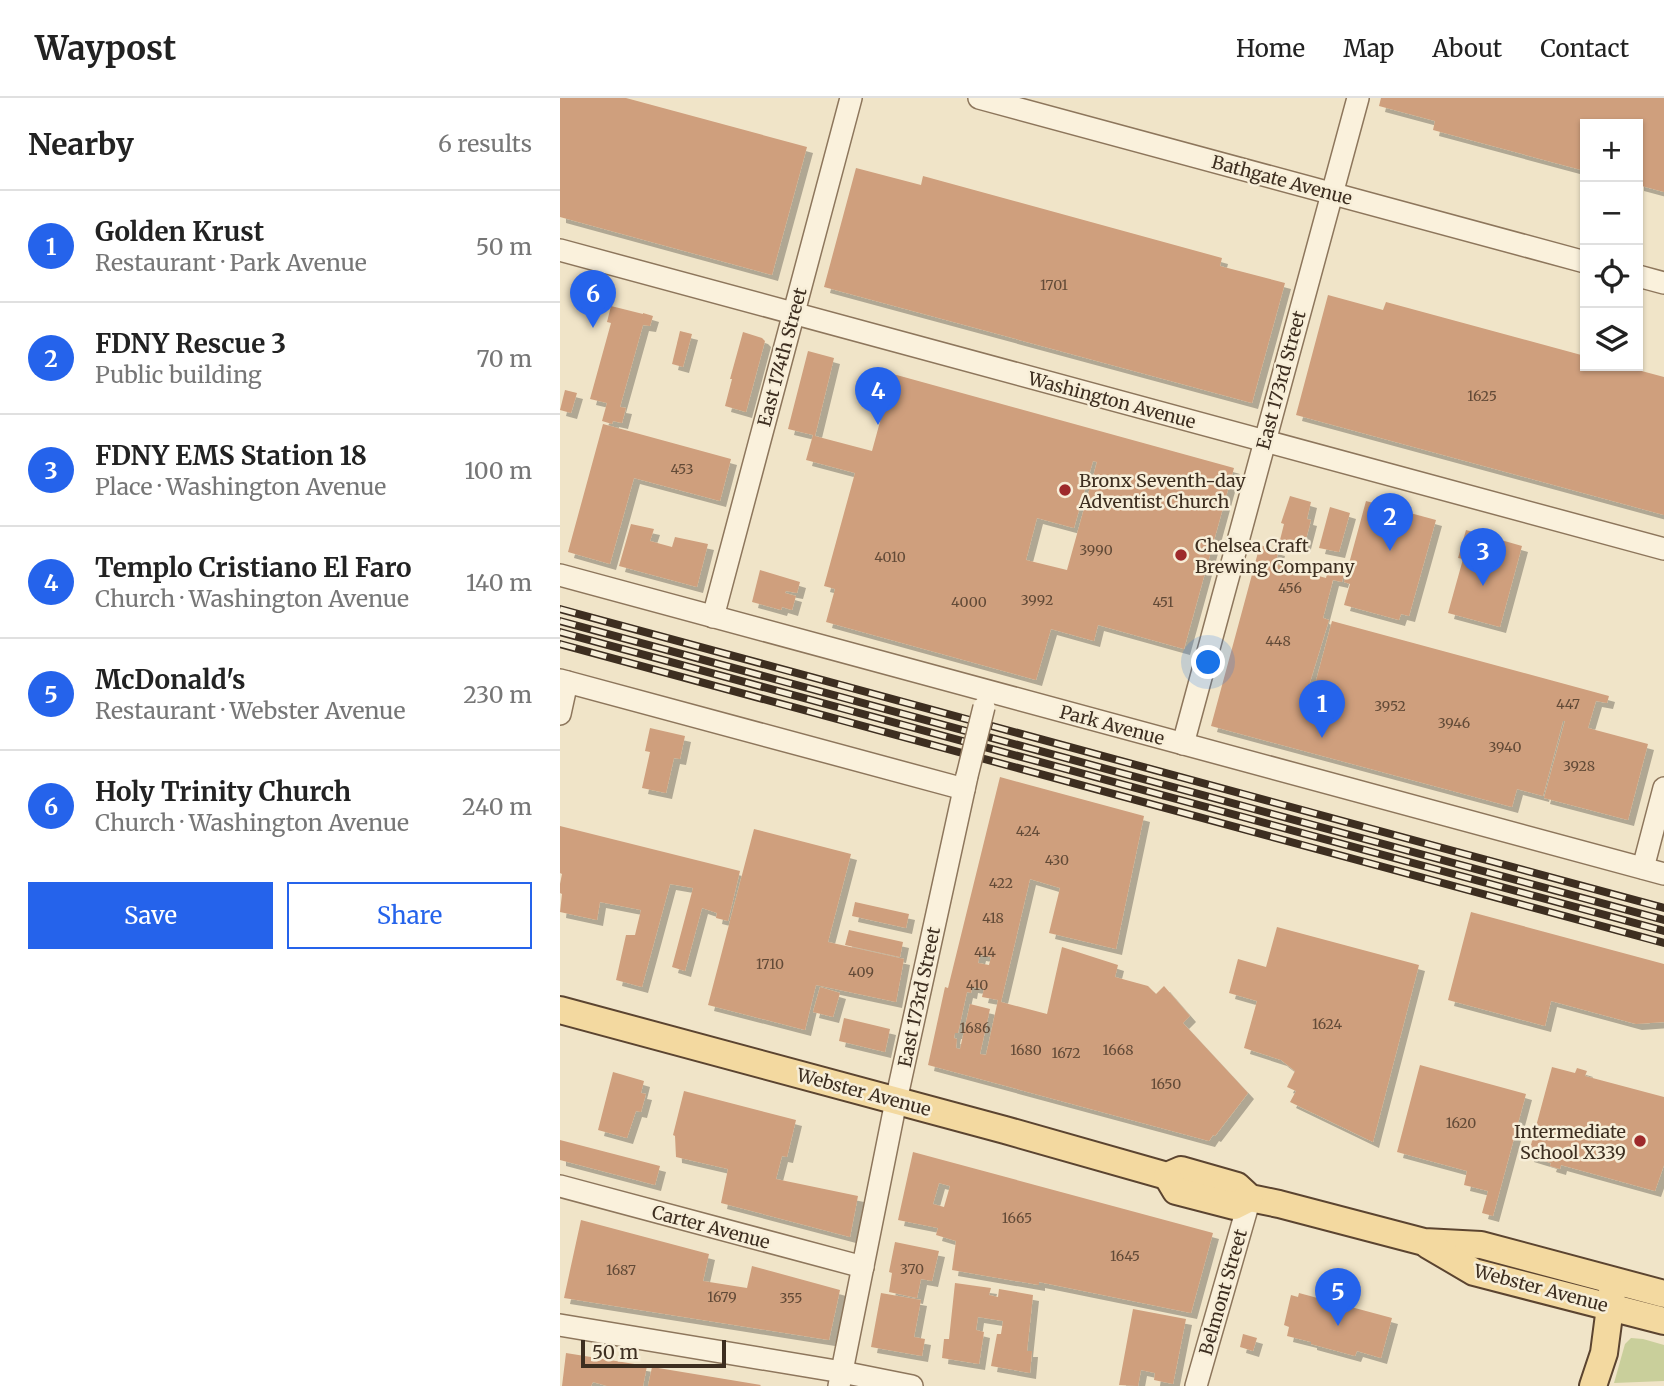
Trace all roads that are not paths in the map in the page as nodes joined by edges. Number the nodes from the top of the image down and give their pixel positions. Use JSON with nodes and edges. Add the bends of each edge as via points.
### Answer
{"nodes":[{"id":1,"x":851,"y":98,"type":"edge"},
{"id":2,"x":979,"y":98,"type":"edge"},
{"id":3,"x":1358,"y":98,"type":"edge"},
{"id":4,"x":1332,"y":194,"type":"junction"},
{"id":5,"x":560,"y":250,"type":"edge"},
{"id":6,"x":1580,"y":261,"type":"edge"},
{"id":7,"x":1643,"y":277,"type":"edge"},
{"id":8,"x":1664,"y":283,"type":"edge"},
{"id":9,"x":794,"y":313,"type":"junction"},
{"id":10,"x":1265,"y":442,"type":"junction"},
{"id":11,"x":1664,"y":549,"type":"edge"},
{"id":12,"x":560,"y":575,"type":"edge"},
{"id":13,"x":713,"y":617,"type":"junction"},
{"id":14,"x":563,"y":681,"type":"edge"},
{"id":15,"x":986,"y":699,"type":"junction"},
{"id":16,"x":560,"y":714,"type":"edge"},
{"id":17,"x":1183,"y":744,"type":"junction"},
{"id":18,"x":966,"y":782,"type":"junction"},
{"id":19,"x":1664,"y":788,"type":"edge"},
{"id":20,"x":1643,"y":868,"type":"junction"},
{"id":21,"x":1664,"y":874,"type":"edge"},
{"id":22,"x":560,"y":1010,"type":"edge"},
{"id":23,"x":896,"y":1101,"type":"junction"},
{"id":24,"x":560,"y":1186,"type":"edge"},
{"id":25,"x":1250,"y":1198,"type":"junction"},
{"id":26,"x":1424,"y":1242,"type":"junction"},
{"id":27,"x":863,"y":1267,"type":"junction"},
{"id":28,"x":1613,"y":1280,"type":"junction"},
{"id":29,"x":1664,"y":1294,"type":"edge"},
{"id":30,"x":1610,"y":1307,"type":"junction"},
{"id":31,"x":1664,"y":1321,"type":"edge"},
{"id":32,"x":560,"y":1325,"type":"edge"},
{"id":33,"x":840,"y":1379,"type":"edge"},
{"id":34,"x":912,"y":1386,"type":"edge"},
{"id":35,"x":1196,"y":1386,"type":"edge"},
{"id":36,"x":1593,"y":1386,"type":"edge"}],
"edges":[{"from":1,"to":9,"type":"street","name":"East 174th Street"},
{"from":2,"to":4,"type":"street","name":"Bathgate Avenue"},
{"from":3,"to":4,"type":"street","name":"East 173rd Street"},
{"from":4,"to":6,"type":"street","name":"Bathgate Avenue"},
{"from":4,"to":10,"type":"street","name":"East 173rd Street"},
{"from":5,"to":9,"type":"street","name":"Washington Avenue"},
{"from":7,"to":8,"type":"street"},
{"from":9,"to":10,"type":"street","name":"Washington Avenue"},
{"from":9,"to":13,"type":"street","name":"East 174th Street"},
{"from":10,"to":11,"type":"street","name":"Washington Avenue"},
{"from":10,"to":17,"type":"street","name":"East 173rd Street"},
{"from":12,"to":13,"type":"street","name":"Park Avenue"},
{"from":13,"to":15,"type":"street","name":"Park Avenue"},
{"from":14,"to":16,"type":"street"},
{"from":14,"to":18,"type":"street"},
{"from":15,"to":17,"type":"street","name":"Park Avenue"},
{"from":15,"to":18,"type":"street","name":"East 173rd Street","bridge":true},
{"from":17,"to":20,"type":"street","name":"Park Avenue"},
{"from":18,"to":23,"type":"street","name":"East 173rd Street"},
{"from":19,"to":20,"type":"street"},
{"from":20,"to":21,"type":"street","name":"Park Avenue"},
{"from":22,"to":23,"type":"main road","name":"Webster Avenue"},
{"from":23,"to":25,"type":"main road","name":"Webster Avenue","via":[[1167,1176],[1175,1191],[1234,1206]]},
{"from":23,"to":27,"type":"street","name":"East 173rd Street"},
{"from":24,"to":27,"type":"street","name":"Carter Avenue"},
{"from":25,"to":26,"type":"main road","name":"Webster Avenue"},
{"from":25,"to":35,"type":"street","name":"Belmont Street"},
{"from":26,"to":28,"type":"main road","name":"Webster Avenue","via":[[1481,1245]]},
{"from":26,"to":30,"type":"main road","name":"Webster Avenue","via":[[1474,1272]]},
{"from":27,"to":33,"type":"street","name":"East 173rd Street"},
{"from":28,"to":29,"type":"main road","name":"Webster Avenue"},
{"from":28,"to":30,"type":"main road"},
{"from":30,"to":31,"type":"main road","name":"Webster Avenue"},
{"from":30,"to":36,"type":"main road","via":[[1604,1353]]},
{"from":32,"to":33,"type":"street"},
{"from":33,"to":34,"type":"street"}]}
